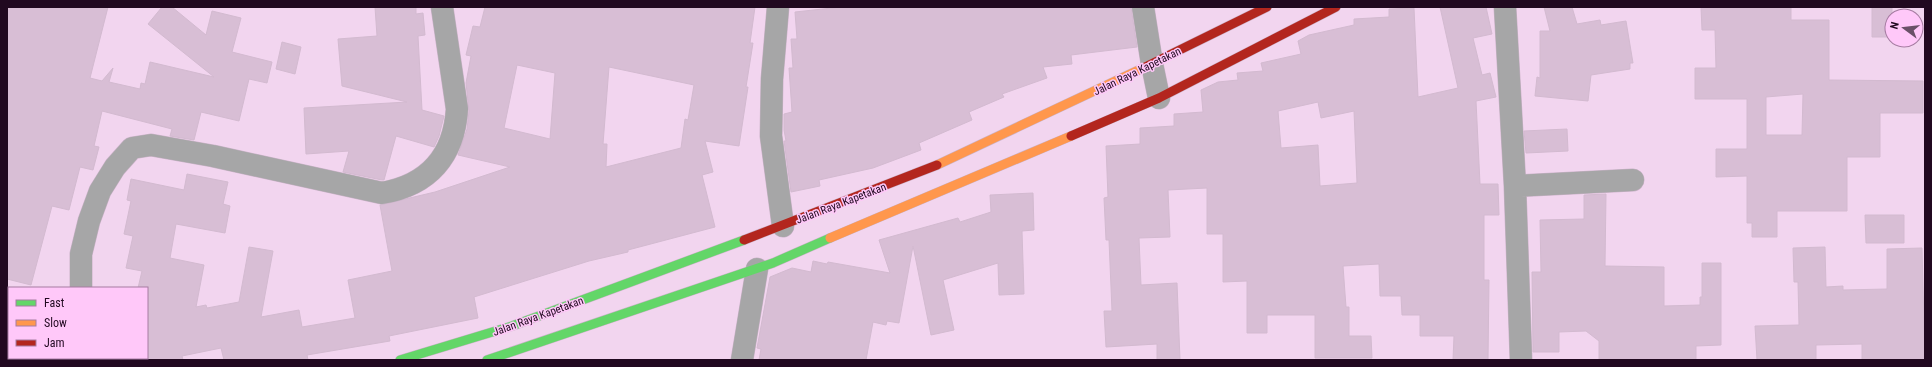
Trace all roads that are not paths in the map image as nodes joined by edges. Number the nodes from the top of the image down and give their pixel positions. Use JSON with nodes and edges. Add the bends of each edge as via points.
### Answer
{"nodes":[{"id":1,"x":442,"y":7,"type":"edge"},
{"id":2,"x":778,"y":7,"type":"edge"},
{"id":3,"x":1143,"y":7,"type":"edge"},
{"id":4,"x":1267,"y":7,"type":"edge"},
{"id":5,"x":1336,"y":7,"type":"edge"},
{"id":6,"x":1505,"y":7,"type":"edge"},
{"id":7,"x":1152,"y":64,"type":"junction"},
{"id":8,"x":1159,"y":98,"type":"junction"},
{"id":9,"x":1633,"y":180,"type":"dead end"},
{"id":10,"x":1515,"y":186,"type":"junction"},
{"id":11,"x":783,"y":226,"type":"junction"},
{"id":12,"x":757,"y":269,"type":"junction"},
{"id":13,"x":81,"y":287,"type":"edge"},
{"id":14,"x":400,"y":360,"type":"edge"},
{"id":15,"x":487,"y":360,"type":"edge"},
{"id":16,"x":742,"y":360,"type":"edge"},
{"id":17,"x":1521,"y":360,"type":"edge"}],
"edges":[{"from":1,"to":13,"type":"street","via":[[457,109],[449,148],[440,163],[428,174],[406,187],[382,193],[174,149],[151,145],[132,148],[115,167],[100,191],[81,254]]},
{"from":2,"to":11,"type":"street","via":[[772,79],[771,136]]},
{"from":3,"to":7,"type":"street"},
{"from":4,"to":7,"type":"highway","name":"Jalan Raya Kapetakan"},
{"from":5,"to":8,"type":"highway"},
{"from":6,"to":10,"type":"street"},
{"from":7,"to":8,"type":"street"},
{"from":7,"to":11,"type":"highway","name":"Jalan Raya Kapetakan","via":[[944,162]]},
{"from":8,"to":12,"type":"highway","via":[[963,184]]},
{"from":9,"to":10,"type":"street"},
{"from":10,"to":17,"type":"street"},
{"from":11,"to":14,"type":"highway","name":"Jalan Raya Kapetakan","via":[[512,326]]},
{"from":12,"to":15,"type":"highway"},
{"from":12,"to":16,"type":"street"}]}
